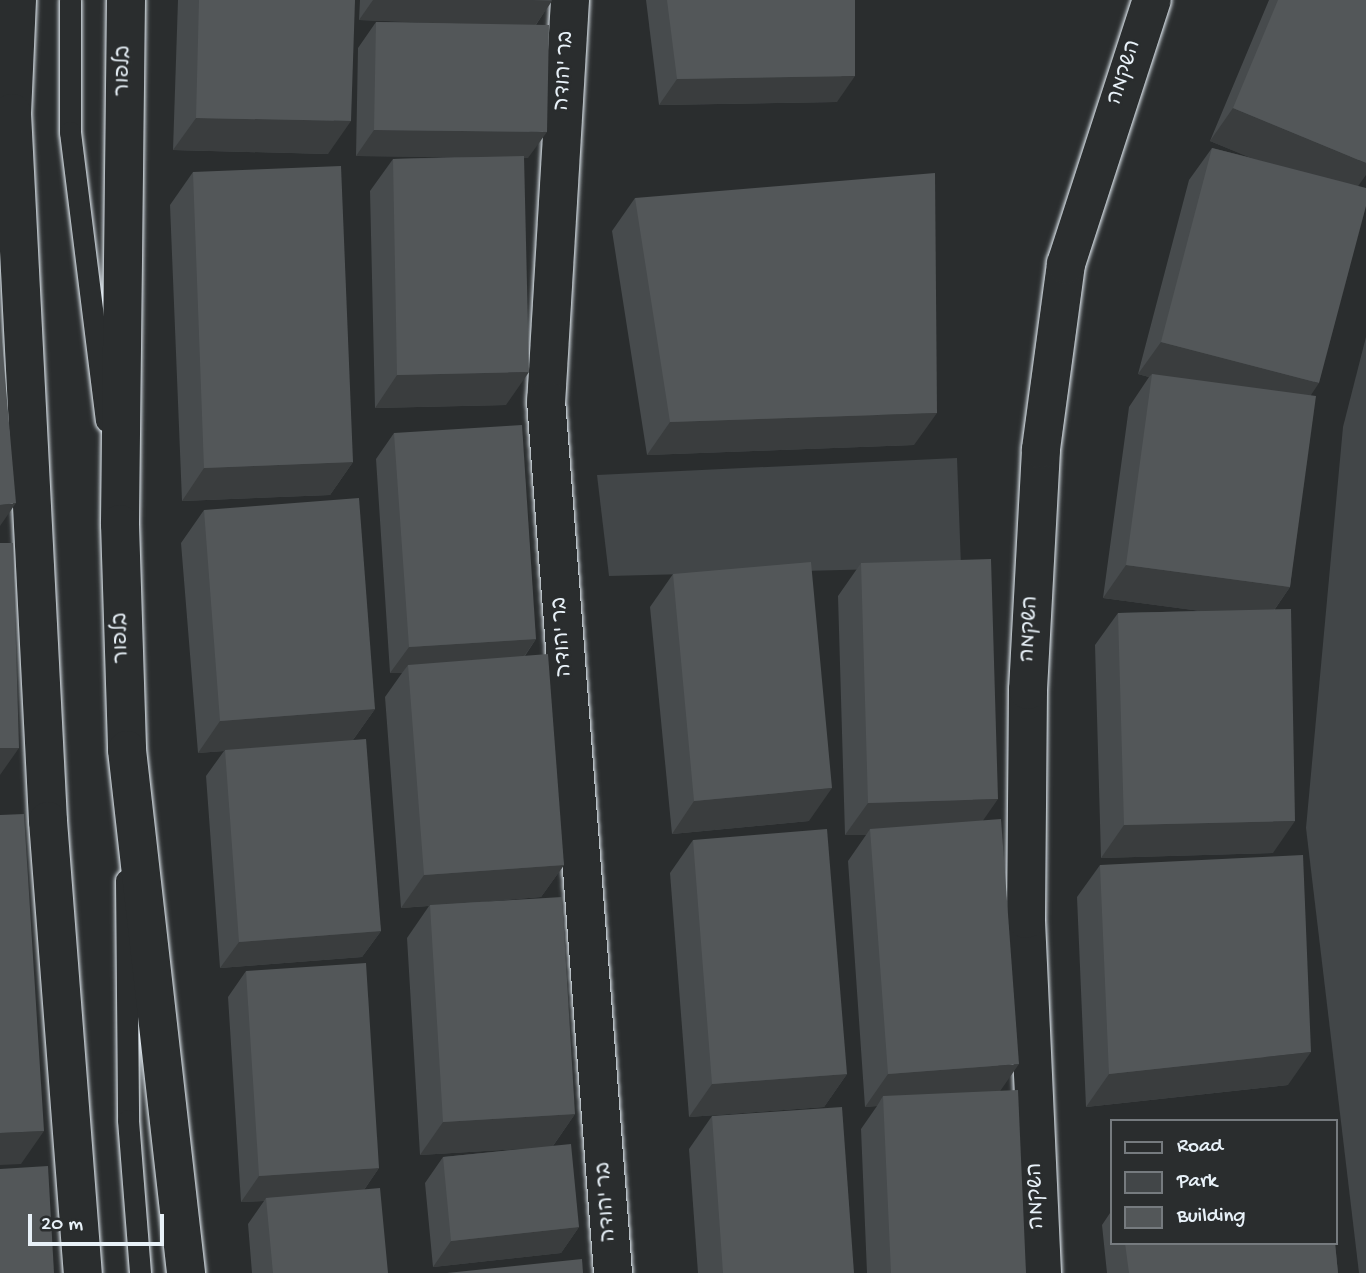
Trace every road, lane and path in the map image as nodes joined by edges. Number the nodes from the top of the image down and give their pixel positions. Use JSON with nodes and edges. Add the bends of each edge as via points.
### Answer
{"nodes":[{"id":1,"x":17,"y":0,"type":"edge"},
{"id":2,"x":70,"y":0,"type":"edge"},
{"id":3,"x":127,"y":0,"type":"edge"},
{"id":4,"x":570,"y":0,"type":"edge"},
{"id":5,"x":1152,"y":0,"type":"edge"},
{"id":6,"x":120,"y":524,"type":"junction"},
{"id":7,"x":127,"y":750,"type":"junction"},
{"id":8,"x":83,"y":1273,"type":"edge"},
{"id":9,"x":140,"y":1273,"type":"edge"},
{"id":10,"x":186,"y":1273,"type":"edge"},
{"id":11,"x":613,"y":1273,"type":"edge"},
{"id":12,"x":1042,"y":1273,"type":"edge"}],
"edges":[{"from":1,"to":8,"type":"street","via":[[12,113],[48,821]]},
{"from":2,"to":6,"type":"lane","via":[[72,145]]},
{"from":3,"to":6,"type":"street","name":"בלפור"},
{"from":4,"to":11,"type":"street","name":"בר יהודה","via":[[546,400]]},
{"from":5,"to":12,"type":"street","name":"השקמה","via":[[1066,264],[1041,449],[1028,690],[1027,919]]},
{"from":6,"to":7,"type":"street","name":"בלפור"},
{"from":7,"to":9,"type":"lane","via":[[128,1107]]},
{"from":7,"to":10,"type":"street","name":"בלפור"}]}
